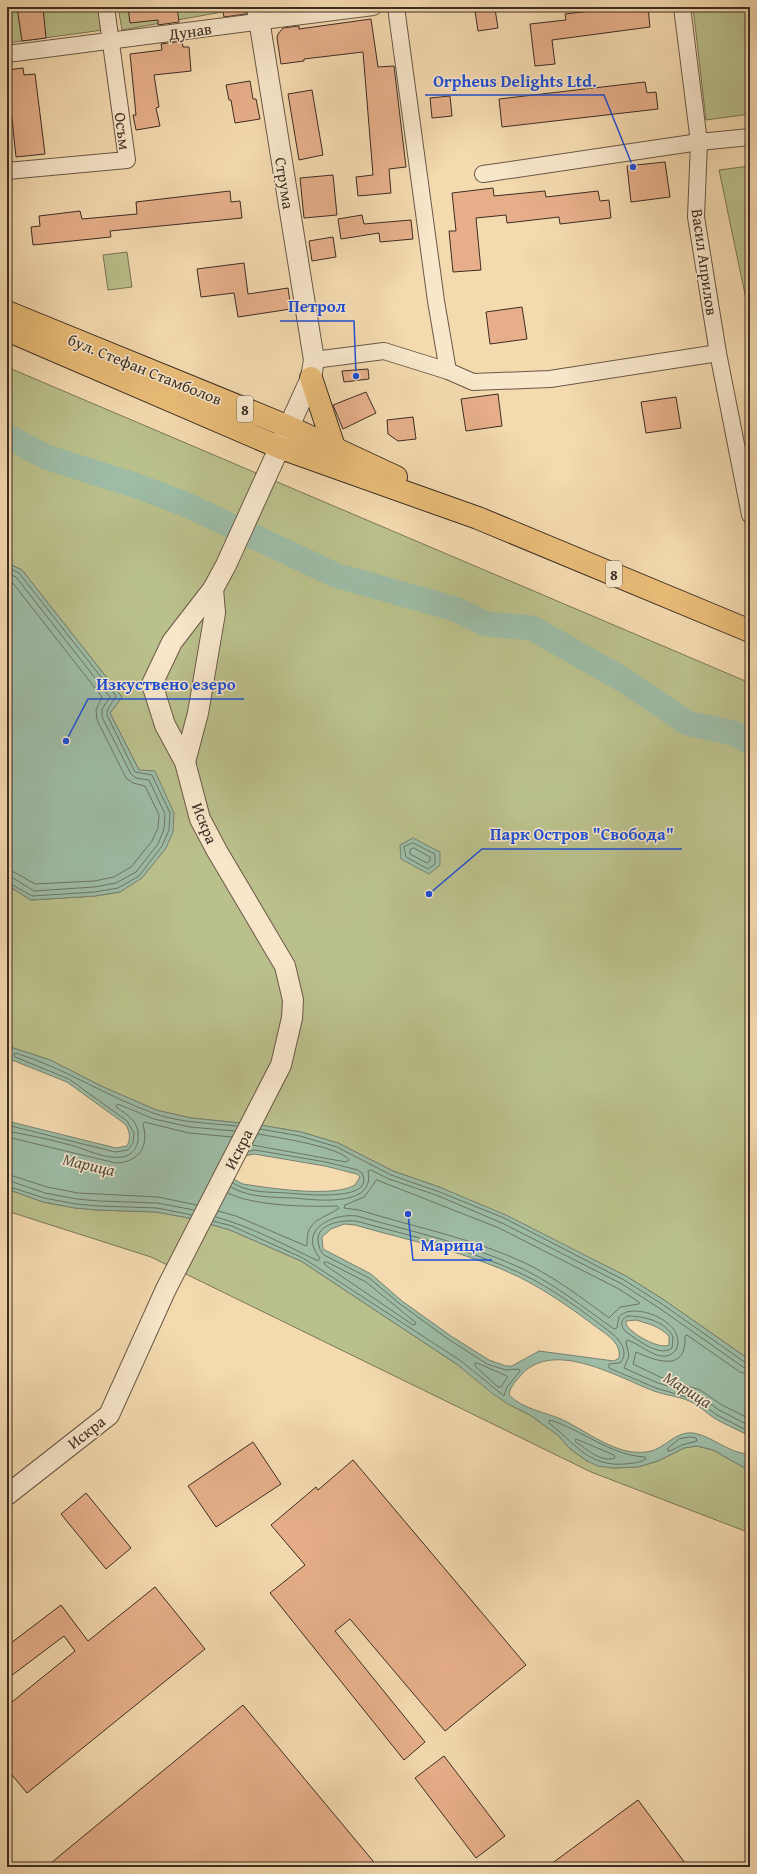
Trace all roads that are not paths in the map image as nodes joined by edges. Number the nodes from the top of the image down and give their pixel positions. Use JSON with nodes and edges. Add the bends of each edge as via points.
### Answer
{"nodes":[{"id":1,"x":106,"y":7,"type":"edge"},
{"id":2,"x":373,"y":7,"type":"edge"},
{"id":3,"x":396,"y":7,"type":"edge"},
{"id":4,"x":682,"y":7,"type":"edge"},
{"id":5,"x":258,"y":14,"type":"edge"},
{"id":6,"x":111,"y":41,"type":"junction"},
{"id":7,"x":7,"y":54,"type":"edge"},
{"id":8,"x":750,"y":137,"type":"edge"},
{"id":9,"x":699,"y":142,"type":"junction"},
{"id":10,"x":7,"y":171,"type":"edge"},
{"id":11,"x":483,"y":174,"type":"dead end"},
{"id":12,"x":7,"y":312,"type":"edge"},
{"id":13,"x":7,"y":330,"type":"edge"},
{"id":14,"x":718,"y":353,"type":"junction"},
{"id":15,"x":312,"y":369,"type":"junction"},
{"id":16,"x":448,"y":371,"type":"junction"},
{"id":17,"x":289,"y":428,"type":"junction"},
{"id":18,"x":334,"y":447,"type":"junction"},
{"id":19,"x":281,"y":448,"type":"junction"},
{"id":20,"x":750,"y":515,"type":"edge"},
{"id":21,"x":478,"y":518,"type":"junction"},
{"id":22,"x":213,"y":589,"type":"junction"},
{"id":23,"x":750,"y":631,"type":"edge"},
{"id":24,"x":185,"y":762,"type":"junction"},
{"id":25,"x":7,"y":1495,"type":"edge"}],
"edges":[{"from":1,"to":6,"type":"street","name":"Осъм"},
{"from":2,"to":5,"type":"street","name":"Дунав"},
{"from":3,"to":16,"type":"street"},
{"from":4,"to":9,"type":"street","name":"Васил Априлов"},
{"from":5,"to":6,"type":"street","name":"Дунав"},
{"from":5,"to":15,"type":"street","name":"Струма"},
{"from":6,"to":7,"type":"street","name":"Дунав"},
{"from":6,"to":10,"type":"street","name":"Осъм","via":[[127,160]]},
{"from":8,"to":9,"type":"street"},
{"from":9,"to":11,"type":"street"},
{"from":9,"to":14,"type":"street","name":"Васил Априлов","via":[[696,217]]},
{"from":12,"to":17,"type":"main road","name":"бул. Стефан Стамболов","number":"8"},
{"from":13,"to":19,"type":"main road","name":"бул. Стефан Стамболов","number":"8"},
{"from":14,"to":16,"type":"street","via":[[550,379],[473,382]]},
{"from":14,"to":20,"type":"street","name":"Васил Априлов"},
{"from":15,"to":16,"type":"street","via":[[384,351]]},
{"from":15,"to":17,"type":"street","name":"Искра"},
{"from":15,"to":18,"type":"main road"},
{"from":17,"to":18,"type":"main road","name":"бул. Стефан Стамболов","number":"8"},
{"from":17,"to":19,"type":"street","name":"Искра"},
{"from":18,"to":21,"type":"main road","name":"бул. Стефан Стамболов","number":"8"},
{"from":19,"to":21,"type":"main road","name":"бул. Стефан Стамболов","number":"8"},
{"from":19,"to":22,"type":"street","name":"Искра"},
{"from":21,"to":23,"type":"main road","name":"бул. Стефан Стамболов","number":"8"},
{"from":22,"to":24,"type":"street","via":[[215,614],[198,713]]},
{"from":22,"to":24,"type":"street","name":"Искра","via":[[172,642],[152,684],[165,725]]},
{"from":24,"to":25,"type":"street","name":"Искра","via":[[200,819],[285,966],[293,1000],[292,1018],[281,1065],[166,1290],[109,1415]]}]}
